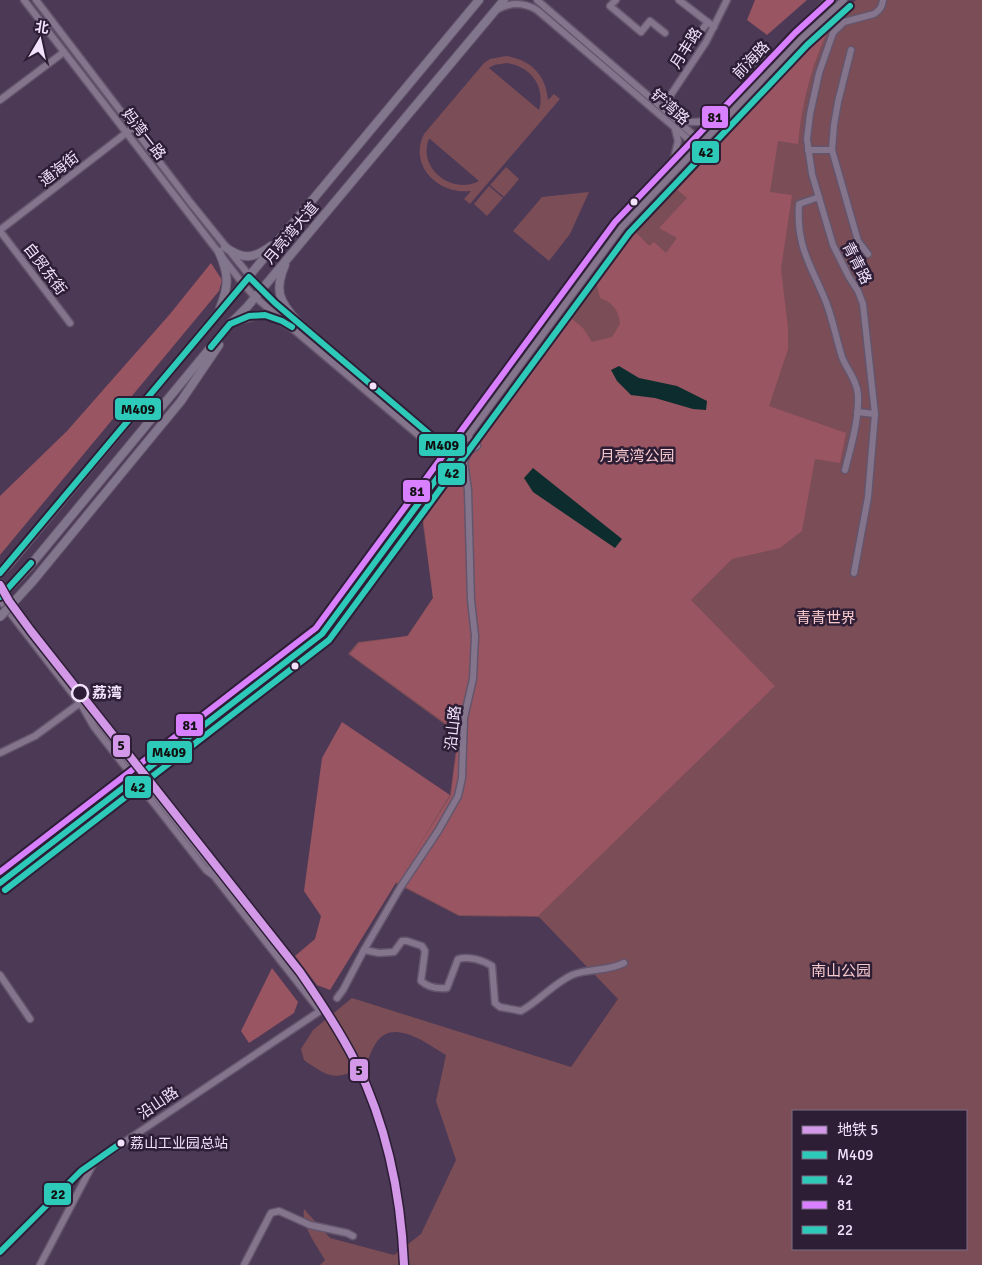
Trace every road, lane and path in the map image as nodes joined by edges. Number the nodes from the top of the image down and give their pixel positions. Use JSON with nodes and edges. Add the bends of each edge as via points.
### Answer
{"nodes":[{"id":1,"x":24,"y":0,"type":"edge"},
{"id":2,"x":36,"y":0,"type":"edge"},
{"id":3,"x":480,"y":0,"type":"edge"},
{"id":4,"x":504,"y":0,"type":"edge"},
{"id":5,"x":537,"y":0,"type":"edge"},
{"id":6,"x":616,"y":0,"type":"edge"},
{"id":7,"x":680,"y":0,"type":"edge"},
{"id":8,"x":727,"y":0,"type":"edge"},
{"id":9,"x":829,"y":0,"type":"edge"},
{"id":10,"x":844,"y":0,"type":"edge"},
{"id":11,"x":883,"y":0,"type":"edge"},
{"id":12,"x":495,"y":10,"type":"junction"},
{"id":13,"x":708,"y":22,"type":"junction"},
{"id":14,"x":714,"y":27,"type":"junction"},
{"id":15,"x":666,"y":33,"type":"dead end"},
{"id":16,"x":690,"y":45,"type":"dead end"},
{"id":17,"x":851,"y":50,"type":"dead end"},
{"id":18,"x":64,"y":52,"type":"junction"},
{"id":19,"x":0,"y":100,"type":"edge"},
{"id":20,"x":662,"y":108,"type":"junction"},
{"id":21,"x":716,"y":115,"type":"junction"},
{"id":22,"x":673,"y":117,"type":"junction"},
{"id":23,"x":133,"y":128,"type":"junction"},
{"id":24,"x":674,"y":128,"type":"junction"},
{"id":25,"x":126,"y":132,"type":"junction"},
{"id":26,"x":693,"y":140,"type":"junction"},
{"id":27,"x":700,"y":146,"type":"junction"},
{"id":28,"x":808,"y":150,"type":"junction"},
{"id":29,"x":832,"y":150,"type":"junction"},
{"id":30,"x":671,"y":162,"type":"junction"},
{"id":31,"x":819,"y":197,"type":"junction"},
{"id":32,"x":0,"y":231,"type":"edge"},
{"id":33,"x":279,"y":241,"type":"junction"},
{"id":34,"x":222,"y":250,"type":"junction"},
{"id":35,"x":291,"y":254,"type":"junction"},
{"id":36,"x":868,"y":254,"type":"dead end"},
{"id":37,"x":246,"y":280,"type":"junction"},
{"id":38,"x":258,"y":294,"type":"junction"},
{"id":39,"x":213,"y":320,"type":"junction"},
{"id":40,"x":70,"y":323,"type":"dead end"},
{"id":41,"x":230,"y":324,"type":"junction"},
{"id":42,"x":294,"y":324,"type":"junction"},
{"id":43,"x":224,"y":331,"type":"junction"},
{"id":44,"x":857,"y":412,"type":"junction"},
{"id":45,"x":875,"y":414,"type":"junction"},
{"id":46,"x":468,"y":436,"type":"junction"},
{"id":47,"x":448,"y":450,"type":"junction"},
{"id":48,"x":443,"y":456,"type":"junction"},
{"id":49,"x":452,"y":458,"type":"junction"},
{"id":50,"x":845,"y":470,"type":"dead end"},
{"id":51,"x":0,"y":573,"type":"edge"},
{"id":52,"x":854,"y":573,"type":"dead end"},
{"id":53,"x":0,"y":596,"type":"edge"},
{"id":54,"x":0,"y":600,"type":"edge"},
{"id":55,"x":0,"y":617,"type":"edge"},
{"id":56,"x":81,"y":704,"type":"junction"},
{"id":57,"x":0,"y":753,"type":"edge"},
{"id":58,"x":136,"y":775,"type":"junction"},
{"id":59,"x":0,"y":876,"type":"edge"},
{"id":60,"x":0,"y":884,"type":"edge"},
{"id":61,"x":364,"y":950,"type":"junction"},
{"id":62,"x":624,"y":963,"type":"dead end"},
{"id":63,"x":0,"y":975,"type":"edge"},
{"id":64,"x":337,"y":998,"type":"dead end"},
{"id":65,"x":30,"y":1019,"type":"dead end"},
{"id":66,"x":95,"y":1160,"type":"junction"},
{"id":67,"x":354,"y":1236,"type":"dead end"},
{"id":68,"x":0,"y":1252,"type":"edge"},
{"id":69,"x":40,"y":1265,"type":"edge"},
{"id":70,"x":244,"y":1265,"type":"edge"}],
"edges":[{"from":1,"to":18,"type":"street","name":"妈湾一路"},
{"from":2,"to":23,"type":"street","name":"妈湾一路"},
{"from":3,"to":33,"type":"main road","name":"月亮湾大道"},
{"from":4,"to":12,"type":"main road","name":"月亮湾大道"},
{"from":5,"to":20,"type":"street","name":"铲湾路"},
{"from":6,"to":15,"type":"street","via":[[610,6],[641,32],[650,21]]},
{"from":7,"to":13,"type":"street"},
{"from":8,"to":14,"type":"street","name":"月丰路"},
{"from":9,"to":21,"type":"street","name":"前海路"},
{"from":10,"to":27,"type":"street","name":"前海路","via":[[801,39]]},
{"from":11,"to":28,"type":"street","name":"青青路","via":[[881,8],[874,14],[844,22],[833,34],[814,94]]},
{"from":12,"to":24,"type":"street","name":"铲湾路","via":[[513,4],[531,6]]},
{"from":12,"to":35,"type":"main road","name":"月亮湾大道"},
{"from":13,"to":14,"type":"street"},
{"from":13,"to":16,"type":"street"},
{"from":14,"to":20,"type":"street","name":"月丰路"},
{"from":17,"to":29,"type":"street","via":[[838,102]]},
{"from":18,"to":19,"type":"street"},
{"from":18,"to":25,"type":"street","name":"妈湾一路"},
{"from":20,"to":22,"type":"street","name":"铲湾路"},
{"from":21,"to":22,"type":"street","via":[[699,123]]},
{"from":21,"to":26,"type":"street","name":"前海路"},
{"from":22,"to":26,"type":"street","name":"铲湾路"},
{"from":23,"to":25,"type":"street","name":"通海街"},
{"from":23,"to":34,"type":"street","name":"妈湾一路"},
{"from":24,"to":26,"type":"street","name":"铲湾路"},
{"from":24,"to":30,"type":"street","via":[[678,141]]},
{"from":25,"to":32,"type":"street","name":"通海街"},
{"from":25,"to":34,"type":"street","name":"妈湾一路"},
{"from":26,"to":27,"type":"street","name":"铲湾路"},
{"from":26,"to":30,"type":"street","name":"前海路"},
{"from":27,"to":46,"type":"street","name":"前海路","via":[[622,227]]},
{"from":28,"to":29,"type":"street"},
{"from":28,"to":31,"type":"street","name":"青青路"},
{"from":29,"to":36,"type":"street","via":[[858,241]]},
{"from":30,"to":47,"type":"street","name":"前海路","via":[[605,235]]},
{"from":31,"to":44,"type":"street","via":[[799,204],[800,240],[832,318],[843,358],[855,379]]},
{"from":31,"to":45,"type":"street","name":"青青路","via":[[834,246],[863,304]]},
{"from":32,"to":40,"type":"street","name":"自贸东街"},
{"from":33,"to":34,"type":"main road","via":[[252,256],[242,257]]},
{"from":33,"to":37,"type":"main road","name":"月亮湾大道"},
{"from":34,"to":37,"type":"street","name":"妈湾一路"},
{"from":34,"to":39,"type":"main road","via":[[227,283]]},
{"from":35,"to":38,"type":"main road","name":"月亮湾大道"},
{"from":35,"to":42,"type":"main road","via":[[281,276],[279,294]]},
{"from":37,"to":38,"type":"street","name":"妈湾一路"},
{"from":37,"to":39,"type":"main road","name":"月亮湾大道"},
{"from":38,"to":41,"type":"main road","name":"月亮湾大道"},
{"from":38,"to":42,"type":"street","name":"妈湾一路"},
{"from":39,"to":51,"type":"main road","name":"月亮湾大道"},
{"from":41,"to":42,"type":"main road","via":[[249,316],[265,315]]},
{"from":41,"to":43,"type":"main road","name":"月亮湾大道"},
{"from":42,"to":47,"type":"street"},
{"from":42,"to":48,"type":"street"},
{"from":43,"to":53,"type":"main road","name":"月亮湾大道","via":[[29,567]]},
{"from":43,"to":55,"type":"main road","bridge":true,"via":[[181,402]]},
{"from":44,"to":45,"type":"street"},
{"from":44,"to":50,"type":"street"},
{"from":45,"to":52,"type":"street","name":"青青路","via":[[868,497]]},
{"from":46,"to":49,"type":"street","name":"前海路"},
{"from":46,"to":61,"type":"street","name":"沿山路","via":[[477,446],[469,451],[464,461],[475,636],[472,679],[464,718],[460,787],[453,806]]},
{"from":47,"to":48,"type":"street","name":"前海路"},
{"from":47,"to":49,"type":"street"},
{"from":48,"to":49,"type":"street"},
{"from":48,"to":58,"type":"street","name":"前海路","via":[[314,630]]},
{"from":49,"to":58,"type":"street","name":"前海路","via":[[322,634]]},
{"from":54,"to":56,"type":"street"},
{"from":56,"to":57,"type":"street","via":[[35,736]]},
{"from":56,"to":58,"type":"street","via":[[94,727]]},
{"from":58,"to":59,"type":"street","name":"前海路"},
{"from":58,"to":60,"type":"street","name":"前海路"},
{"from":58,"to":66,"type":"street","name":"沿山路","via":[[206,870],[320,1011]]},
{"from":61,"to":62,"type":"street","via":[[394,952],[402,941],[422,946],[425,951],[421,981],[440,989],[447,988],[458,960],[463,957],[486,962],[492,966],[494,1003],[521,1011],[572,975],[613,969]]},
{"from":61,"to":64,"type":"street","name":"沿山路"},
{"from":63,"to":65,"type":"street"},
{"from":66,"to":68,"type":"street","name":"沿山路"},
{"from":66,"to":69,"type":"street"},
{"from":67,"to":70,"type":"street","via":[[310,1225],[279,1211],[271,1213]]}]}
